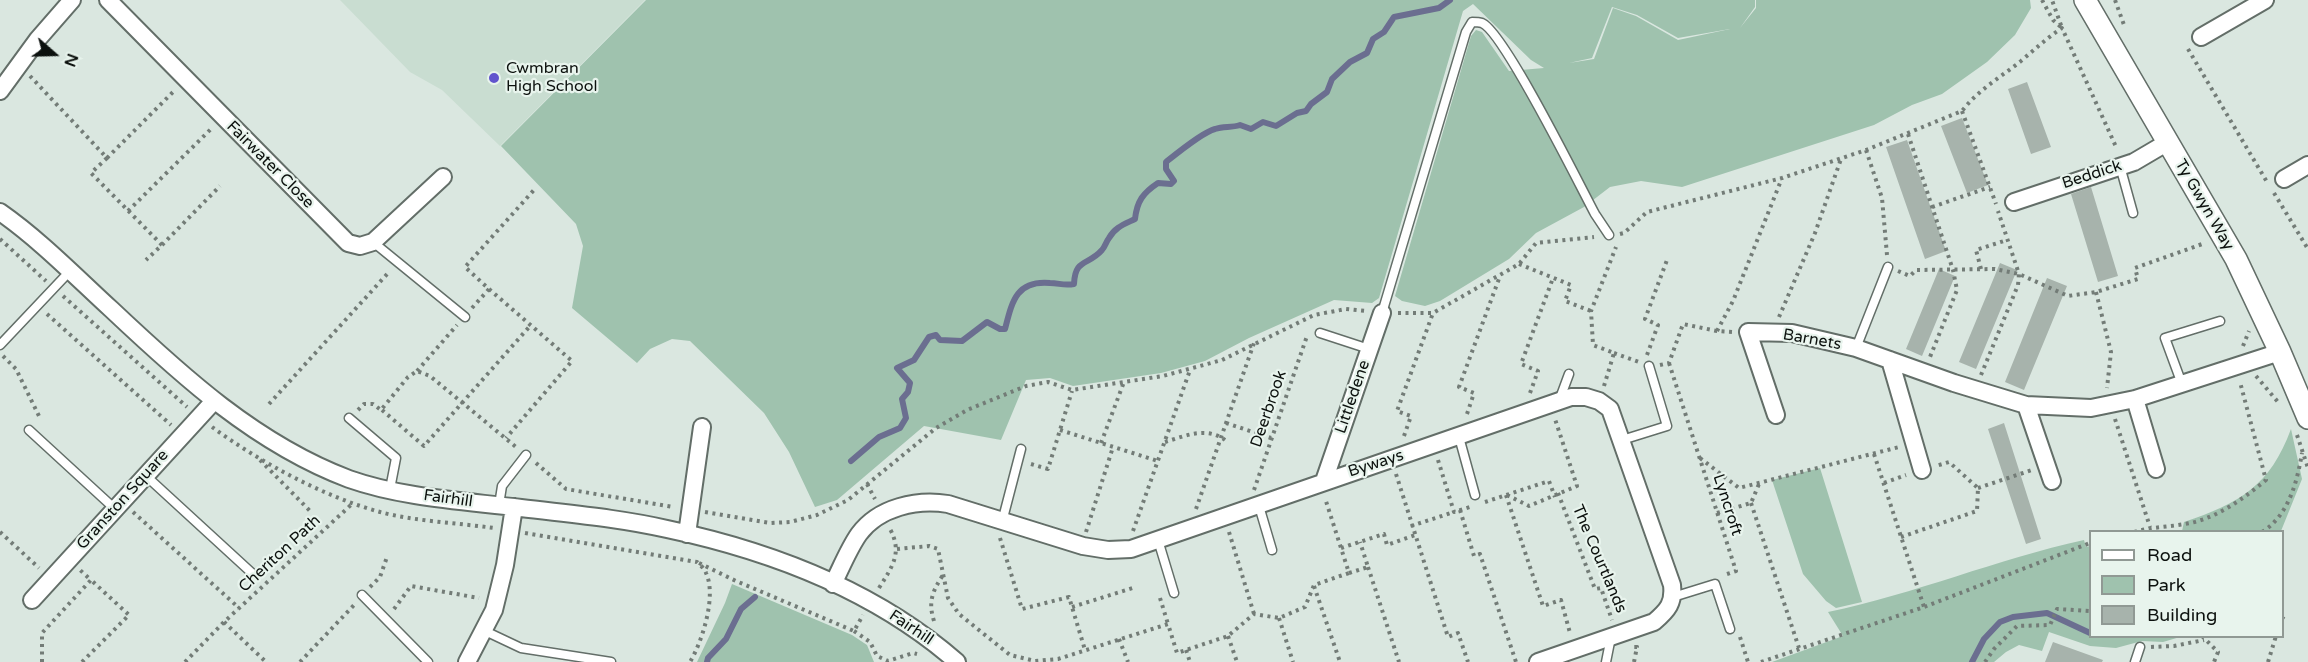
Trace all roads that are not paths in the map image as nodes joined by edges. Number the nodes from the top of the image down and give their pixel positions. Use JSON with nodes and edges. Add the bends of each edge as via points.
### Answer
{"nodes":[{"id":1,"x":72,"y":0,"type":"edge"},
{"id":2,"x":108,"y":0,"type":"edge"},
{"id":3,"x":2085,"y":0,"type":"edge"},
{"id":4,"x":2265,"y":0,"type":"edge"},
{"id":5,"x":2201,"y":37,"type":"dead end"},
{"id":6,"x":0,"y":91,"type":"edge"},
{"id":7,"x":2168,"y":142,"type":"junction"},
{"id":8,"x":2308,"y":165,"type":"edge"},
{"id":9,"x":2120,"y":166,"type":"junction"},
{"id":10,"x":443,"y":177,"type":"dead end"},
{"id":11,"x":2284,"y":179,"type":"dead end"},
{"id":12,"x":2014,"y":202,"type":"dead end"},
{"id":13,"x":0,"y":212,"type":"edge"},
{"id":14,"x":2133,"y":213,"type":"dead end"},
{"id":15,"x":1609,"y":235,"type":"road end"},
{"id":16,"x":373,"y":242,"type":"junction"},
{"id":17,"x":1888,"y":267,"type":"road end"},
{"id":18,"x":70,"y":271,"type":"junction"},
{"id":19,"x":1382,"y":313,"type":"joint"},
{"id":20,"x":465,"y":316,"type":"road end"},
{"id":21,"x":2220,"y":321,"type":"dead end"},
{"id":22,"x":1320,"y":333,"type":"dead end"},
{"id":23,"x":0,"y":345,"type":"edge"},
{"id":24,"x":1856,"y":348,"type":"junction"},
{"id":25,"x":1369,"y":349,"type":"junction"},
{"id":26,"x":2280,"y":351,"type":"junction"},
{"id":27,"x":1890,"y":360,"type":"junction"},
{"id":28,"x":1646,"y":365,"type":"road end"},
{"id":29,"x":1569,"y":374,"type":"dead end"},
{"id":30,"x":2182,"y":385,"type":"junction"},
{"id":31,"x":2135,"y":399,"type":"junction"},
{"id":32,"x":214,"y":400,"type":"junction"},
{"id":33,"x":1555,"y":403,"type":"junction"},
{"id":34,"x":2026,"y":405,"type":"junction"},
{"id":35,"x":1776,"y":415,"type":"dead end"},
{"id":36,"x":349,"y":418,"type":"road end"},
{"id":37,"x":2301,"y":422,"type":"edge"},
{"id":38,"x":702,"y":427,"type":"dead end"},
{"id":39,"x":30,"y":430,"type":"dead end"},
{"id":40,"x":1458,"y":437,"type":"junction"},
{"id":41,"x":1622,"y":440,"type":"junction"},
{"id":42,"x":1021,"y":449,"type":"dead end"},
{"id":43,"x":526,"y":454,"type":"road end"},
{"id":44,"x":2156,"y":469,"type":"dead end"},
{"id":45,"x":1922,"y":470,"type":"road end"},
{"id":46,"x":2049,"y":473,"type":"road end"},
{"id":47,"x":145,"y":476,"type":"junction"},
{"id":48,"x":1322,"y":482,"type":"junction"},
{"id":49,"x":390,"y":489,"type":"junction"},
{"id":50,"x":1475,"y":495,"type":"dead end"},
{"id":51,"x":118,"y":505,"type":"junction"},
{"id":52,"x":506,"y":506,"type":"junction"},
{"id":53,"x":1253,"y":508,"type":"junction"},
{"id":54,"x":998,"y":521,"type":"junction"},
{"id":55,"x":687,"y":534,"type":"junction"},
{"id":56,"x":1158,"y":540,"type":"junction"},
{"id":57,"x":1272,"y":550,"type":"dead end"},
{"id":58,"x":254,"y":575,"type":"dead end"},
{"id":59,"x":833,"y":584,"type":"junction"},
{"id":60,"x":1174,"y":593,"type":"dead end"},
{"id":61,"x":362,"y":595,"type":"road end"},
{"id":62,"x":1673,"y":597,"type":"junction"},
{"id":63,"x":32,"y":600,"type":"dead end"},
{"id":64,"x":1730,"y":629,"type":"road end"},
{"id":65,"x":485,"y":631,"type":"junction"},
{"id":66,"x":1614,"y":635,"type":"junction"},
{"id":67,"x":2140,"y":647,"type":"road end"},
{"id":68,"x":952,"y":658,"type":"edge"},
{"id":69,"x":428,"y":662,"type":"edge"},
{"id":70,"x":467,"y":662,"type":"edge"},
{"id":71,"x":611,"y":662,"type":"edge"},
{"id":72,"x":1538,"y":662,"type":"edge"},
{"id":73,"x":1605,"y":662,"type":"edge"},
{"id":74,"x":2135,"y":662,"type":"edge"}],
"edges":[{"from":1,"to":6,"type":"street"},
{"from":2,"to":16,"type":"street","name":"Fairwater Close","via":[[339,235],[360,246]]},
{"from":3,"to":7,"type":"street","name":"Ty Gwyn Way"},
{"from":4,"to":5,"type":"street"},
{"from":7,"to":9,"type":"street","name":"Beddick"},
{"from":7,"to":26,"type":"street","name":"Ty Gwyn Way","via":[[2236,260]]},
{"from":8,"to":11,"type":"street"},
{"from":9,"to":12,"type":"street","name":"Beddick"},
{"from":9,"to":14,"type":"lane"},
{"from":10,"to":16,"type":"street"},
{"from":13,"to":18,"type":"street","name":"Fairhill"},
{"from":15,"to":19,"type":"lane","via":[[1515,64],[1492,32],[1482,23],[1472,22]]},
{"from":16,"to":20,"type":"lane"},
{"from":17,"to":24,"type":"lane"},
{"from":18,"to":23,"type":"lane"},
{"from":18,"to":32,"type":"street","name":"Fairhill"},
{"from":19,"to":25,"type":"street","name":"Littledene"},
{"from":21,"to":30,"type":"lane","via":[[2165,338]]},
{"from":22,"to":25,"type":"lane"},
{"from":24,"to":27,"type":"street","name":"Barnets"},
{"from":24,"to":35,"type":"street","name":"Barnets","via":[[1792,333],[1748,332]]},
{"from":25,"to":48,"type":"street","name":"Littledene"},
{"from":26,"to":30,"type":"street","name":"Barnets"},
{"from":26,"to":37,"type":"street","name":"Ty Gwyn Way"},
{"from":27,"to":34,"type":"street","name":"Barnets"},
{"from":27,"to":45,"type":"street"},
{"from":28,"to":41,"type":"lane","via":[[1667,426]]},
{"from":29,"to":33,"type":"lane"},
{"from":30,"to":31,"type":"street","name":"Barnets"},
{"from":31,"to":34,"type":"street","name":"Barnets","via":[[2091,408]]},
{"from":31,"to":44,"type":"street"},
{"from":32,"to":47,"type":"street","name":"Granston Square"},
{"from":32,"to":49,"type":"street","name":"Fairhill","via":[[246,425],[313,463],[351,479]]},
{"from":33,"to":40,"type":"street","name":"Byways"},
{"from":33,"to":41,"type":"street","name":"Byways","via":[[1571,397],[1599,401],[1610,409]]},
{"from":34,"to":46,"type":"street"},
{"from":36,"to":49,"type":"lane","via":[[396,458]]},
{"from":38,"to":55,"type":"street"},
{"from":39,"to":51,"type":"lane"},
{"from":40,"to":48,"type":"street","name":"Byways"},
{"from":40,"to":50,"type":"lane"},
{"from":41,"to":62,"type":"street"},
{"from":42,"to":54,"type":"lane"},
{"from":43,"to":52,"type":"lane","via":[[502,486]]},
{"from":47,"to":51,"type":"street","name":"Granston Square"},
{"from":47,"to":58,"type":"lane"},
{"from":48,"to":53,"type":"street","name":"Byways"},
{"from":49,"to":52,"type":"street","name":"Fairhill"},
{"from":51,"to":63,"type":"street","name":"Granston Square"},
{"from":52,"to":55,"type":"street","name":"Fairhill"},
{"from":52,"to":65,"type":"street","via":[[510,531],[501,585]]},
{"from":53,"to":56,"type":"street","name":"Byways"},
{"from":53,"to":57,"type":"lane"},
{"from":54,"to":56,"type":"street","name":"Byways","via":[[1081,546],[1108,550]]},
{"from":54,"to":59,"type":"street","name":"Byways","via":[[931,501],[896,508],[860,533]]},
{"from":55,"to":59,"type":"street","name":"Fairhill","via":[[737,545]]},
{"from":56,"to":60,"type":"lane"},
{"from":59,"to":68,"type":"street","name":"Fairhill","via":[[907,624]]},
{"from":61,"to":69,"type":"lane"},
{"from":62,"to":64,"type":"lane","via":[[1715,584]]},
{"from":62,"to":66,"type":"street","via":[[1668,610],[1654,622]]},
{"from":65,"to":70,"type":"street"},
{"from":65,"to":71,"type":"lane","via":[[521,648]]},
{"from":66,"to":72,"type":"street"},
{"from":66,"to":73,"type":"lane"},
{"from":67,"to":74,"type":"lane"}]}
